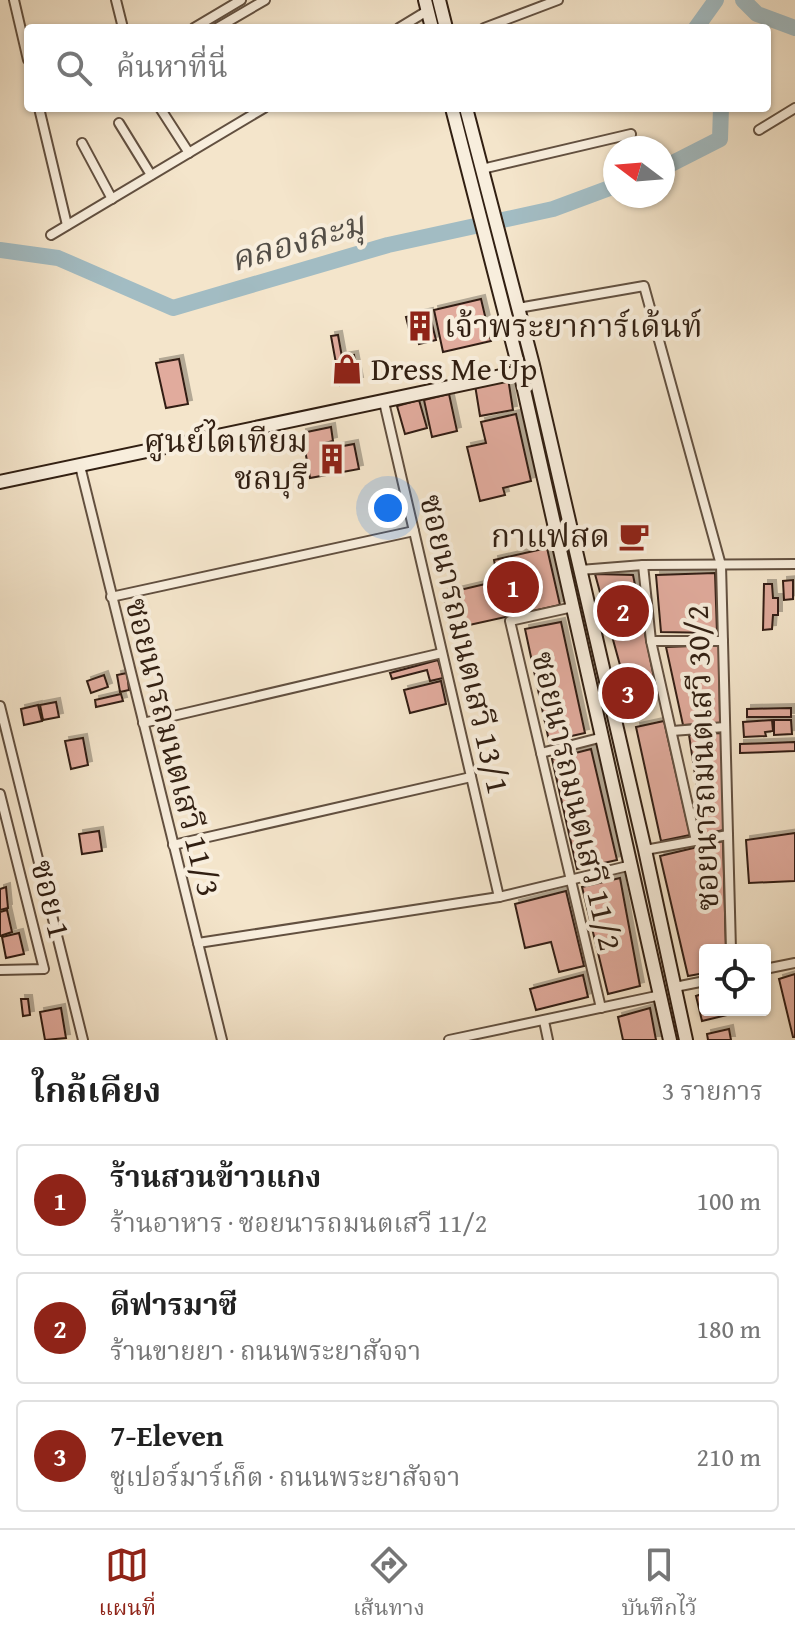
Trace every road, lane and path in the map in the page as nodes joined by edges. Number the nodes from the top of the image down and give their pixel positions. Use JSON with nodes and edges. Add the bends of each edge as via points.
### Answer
{"nodes":[{"id":1,"x":14,"y":0,"type":"edge"},
{"id":2,"x":116,"y":0,"type":"edge"},
{"id":3,"x":241,"y":0,"type":"edge"},
{"id":4,"x":265,"y":0,"type":"edge"},
{"id":5,"x":439,"y":0,"type":"edge"},
{"id":6,"x":558,"y":0,"type":"edge"},
{"id":7,"x":426,"y":5,"type":"edge"},
{"id":8,"x":221,"y":12,"type":"junction"},
{"id":9,"x":227,"y":22,"type":"junction"},
{"id":10,"x":122,"y":24,"type":"edge"},
{"id":11,"x":201,"y":24,"type":"edge"},
{"id":12,"x":224,"y":24,"type":"edge"},
{"id":13,"x":404,"y":24,"type":"edge"},
{"id":14,"x":445,"y":24,"type":"edge"},
{"id":15,"x":495,"y":24,"type":"edge"},
{"id":16,"x":24,"y":43,"type":"edge"},
{"id":17,"x":795,"y":108,"type":"edge"},
{"id":18,"x":40,"y":112,"type":"edge"},
{"id":19,"x":163,"y":112,"type":"edge"},
{"id":20,"x":257,"y":112,"type":"edge"},
{"id":21,"x":453,"y":112,"type":"edge"},
{"id":22,"x":467,"y":112,"type":"edge"},
{"id":23,"x":119,"y":123,"type":"dead end"},
{"id":24,"x":759,"y":130,"type":"dead end"},
{"id":25,"x":631,"y":134,"type":"dead end"},
{"id":26,"x":82,"y":143,"type":"dead end"},
{"id":27,"x":189,"y":153,"type":"junction"},
{"id":28,"x":482,"y":169,"type":"junction"},
{"id":29,"x":151,"y":175,"type":"junction"},
{"id":30,"x":112,"y":199,"type":"junction"},
{"id":31,"x":67,"y":225,"type":"junction"},
{"id":32,"x":51,"y":235,"type":"dead end"},
{"id":33,"x":518,"y":308,"type":"junction"},
{"id":34,"x":520,"y":372,"type":"junction"},
{"id":35,"x":384,"y":402,"type":"junction"},
{"id":36,"x":80,"y":466,"type":"junction"},
{"id":37,"x":0,"y":482,"type":"edge"},
{"id":38,"x":414,"y":531,"type":"junction"},
{"id":39,"x":795,"y":564,"type":"edge"},
{"id":40,"x":643,"y":565,"type":"junction"},
{"id":41,"x":721,"y":565,"type":"junction"},
{"id":42,"x":580,"y":570,"type":"junction"},
{"id":43,"x":111,"y":597,"type":"junction"},
{"id":44,"x":573,"y":607,"type":"junction"},
{"id":45,"x":651,"y":641,"type":"junction"},
{"id":46,"x":723,"y":641,"type":"junction"},
{"id":47,"x":442,"y":653,"type":"junction"},
{"id":48,"x":0,"y":706,"type":"edge"},
{"id":49,"x":143,"y":723,"type":"junction"},
{"id":50,"x":725,"y":727,"type":"junction"},
{"id":51,"x":672,"y":731,"type":"junction"},
{"id":52,"x":603,"y":737,"type":"junction"},
{"id":53,"x":541,"y":753,"type":"junction"},
{"id":54,"x":471,"y":777,"type":"junction"},
{"id":55,"x":0,"y":794,"type":"edge"},
{"id":56,"x":728,"y":835,"type":"junction"},
{"id":57,"x":696,"y":841,"type":"junction"},
{"id":58,"x":173,"y":845,"type":"junction"},
{"id":59,"x":645,"y":850,"type":"junction"},
{"id":60,"x":632,"y":865,"type":"junction"},
{"id":61,"x":572,"y":880,"type":"junction"},
{"id":62,"x":499,"y":897,"type":"junction"},
{"id":63,"x":198,"y":943,"type":"junction"},
{"id":64,"x":731,"y":944,"type":"edge"},
{"id":65,"x":795,"y":963,"type":"edge"},
{"id":66,"x":771,"y":968,"type":"edge"},
{"id":67,"x":0,"y":970,"type":"edge"},
{"id":68,"x":657,"y":979,"type":"junction"},
{"id":69,"x":674,"y":981,"type":"junction"},
{"id":70,"x":699,"y":981,"type":"edge"},
{"id":71,"x":661,"y":995,"type":"junction"},
{"id":72,"x":601,"y":1008,"type":"junction"},
{"id":73,"x":680,"y":1010,"type":"junction"},
{"id":74,"x":665,"y":1013,"type":"junction"},
{"id":75,"x":544,"y":1021,"type":"junction"},
{"id":76,"x":83,"y":1040,"type":"edge"},
{"id":77,"x":222,"y":1040,"type":"edge"},
{"id":78,"x":449,"y":1040,"type":"edge"},
{"id":79,"x":548,"y":1040,"type":"edge"},
{"id":80,"x":670,"y":1040,"type":"edge"},
{"id":81,"x":686,"y":1040,"type":"edge"}],
"edges":[{"from":1,"to":16,"type":"street"},
{"from":2,"to":10,"type":"street"},
{"from":3,"to":8,"type":"street"},
{"from":4,"to":9,"type":"street"},
{"from":5,"to":14,"type":"main road"},
{"from":6,"to":15,"type":"street"},
{"from":7,"to":13,"type":"street"},
{"from":8,"to":9,"type":"street"},
{"from":8,"to":11,"type":"street"},
{"from":9,"to":12,"type":"street"},
{"from":17,"to":24,"type":"street"},
{"from":18,"to":31,"type":"street"},
{"from":19,"to":27,"type":"street"},
{"from":20,"to":27,"type":"street"},
{"from":21,"to":34,"type":"main road"},
{"from":22,"to":28,"type":"main road"},
{"from":23,"to":29,"type":"street"},
{"from":25,"to":28,"type":"street"},
{"from":26,"to":30,"type":"street"},
{"from":27,"to":29,"type":"street"},
{"from":28,"to":33,"type":"main road"},
{"from":29,"to":30,"type":"street"},
{"from":30,"to":31,"type":"street"},
{"from":31,"to":32,"type":"street"},
{"from":33,"to":41,"type":"street","name":"ซอยนารถมนตเสวี 30/2","via":[[644,286]]},
{"from":33,"to":42,"type":"main road"},
{"from":34,"to":35,"type":"main road"},
{"from":34,"to":44,"type":"main road"},
{"from":35,"to":36,"type":"main road"},
{"from":35,"to":38,"type":"street","name":"ซอยนารถมนตเสวี 13/1"},
{"from":36,"to":37,"type":"main road"},
{"from":36,"to":43,"type":"street","name":"ซอยนารถมนตเสวี 11/3"},
{"from":38,"to":43,"type":"street"},
{"from":38,"to":47,"type":"street","name":"ซอยนารถมนตเสวี 13/1"},
{"from":39,"to":41,"type":"street"},
{"from":40,"to":41,"type":"street"},
{"from":40,"to":42,"type":"street"},
{"from":40,"to":45,"type":"street"},
{"from":41,"to":46,"type":"street","name":"ซอยนารถมนตเสวี 30/2"},
{"from":42,"to":59,"type":"main road"},
{"from":43,"to":49,"type":"street","name":"ซอยนารถมนตเสวี 11/3"},
{"from":44,"to":52,"type":"main road"},
{"from":44,"to":53,"type":"street","name":"ซอยนารถมนตเสวี 11/2","via":[[510,621]]},
{"from":45,"to":46,"type":"street"},
{"from":45,"to":51,"type":"street"},
{"from":46,"to":50,"type":"street","name":"ซอยนารถมนตเสวี 30/2"},
{"from":47,"to":49,"type":"street"},
{"from":47,"to":54,"type":"street","name":"ซอยนารถมนตเสวี 13/1"},
{"from":48,"to":76,"type":"street"},
{"from":49,"to":58,"type":"street","name":"ซอยนารถมนตเสวี 11/3"},
{"from":50,"to":51,"type":"street"},
{"from":50,"to":56,"type":"street","name":"ซอยนารถมนตเสวี 30/2"},
{"from":51,"to":57,"type":"street"},
{"from":52,"to":53,"type":"street"},
{"from":52,"to":60,"type":"main road"},
{"from":53,"to":61,"type":"street","name":"ซอยนารถมนตเสวี 11/2"},
{"from":54,"to":58,"type":"street"},
{"from":54,"to":62,"type":"street","name":"ซอยนารถมนตเสวี 13/1"},
{"from":55,"to":67,"type":"street","name":"ซอย 1","via":[[44,969]]},
{"from":56,"to":57,"type":"street"},
{"from":56,"to":64,"type":"street","name":"ซอยนารถมนตเสวี 30/2"},
{"from":57,"to":59,"type":"street"},
{"from":58,"to":63,"type":"street","name":"ซอยนารถมนตเสวี 11/3"},
{"from":59,"to":69,"type":"main road"},
{"from":60,"to":61,"type":"street"},
{"from":60,"to":68,"type":"main road"},
{"from":61,"to":62,"type":"street"},
{"from":61,"to":72,"type":"street","name":"ซอยนารถมนตเสวี 11/2"},
{"from":62,"to":63,"type":"street"},
{"from":63,"to":77,"type":"street","name":"ซอยนารถมนตเสวี 11/3"},
{"from":65,"to":66,"type":"street"},
{"from":68,"to":69,"type":"main road"},
{"from":68,"to":71,"type":"main road"},
{"from":69,"to":70,"type":"street"},
{"from":69,"to":73,"type":"main road"},
{"from":71,"to":72,"type":"street"},
{"from":71,"to":74,"type":"main road"},
{"from":72,"to":75,"type":"street"},
{"from":73,"to":74,"type":"main road"},
{"from":73,"to":81,"type":"main road"},
{"from":74,"to":80,"type":"main road"},
{"from":75,"to":78,"type":"street"},
{"from":75,"to":79,"type":"street"}]}
